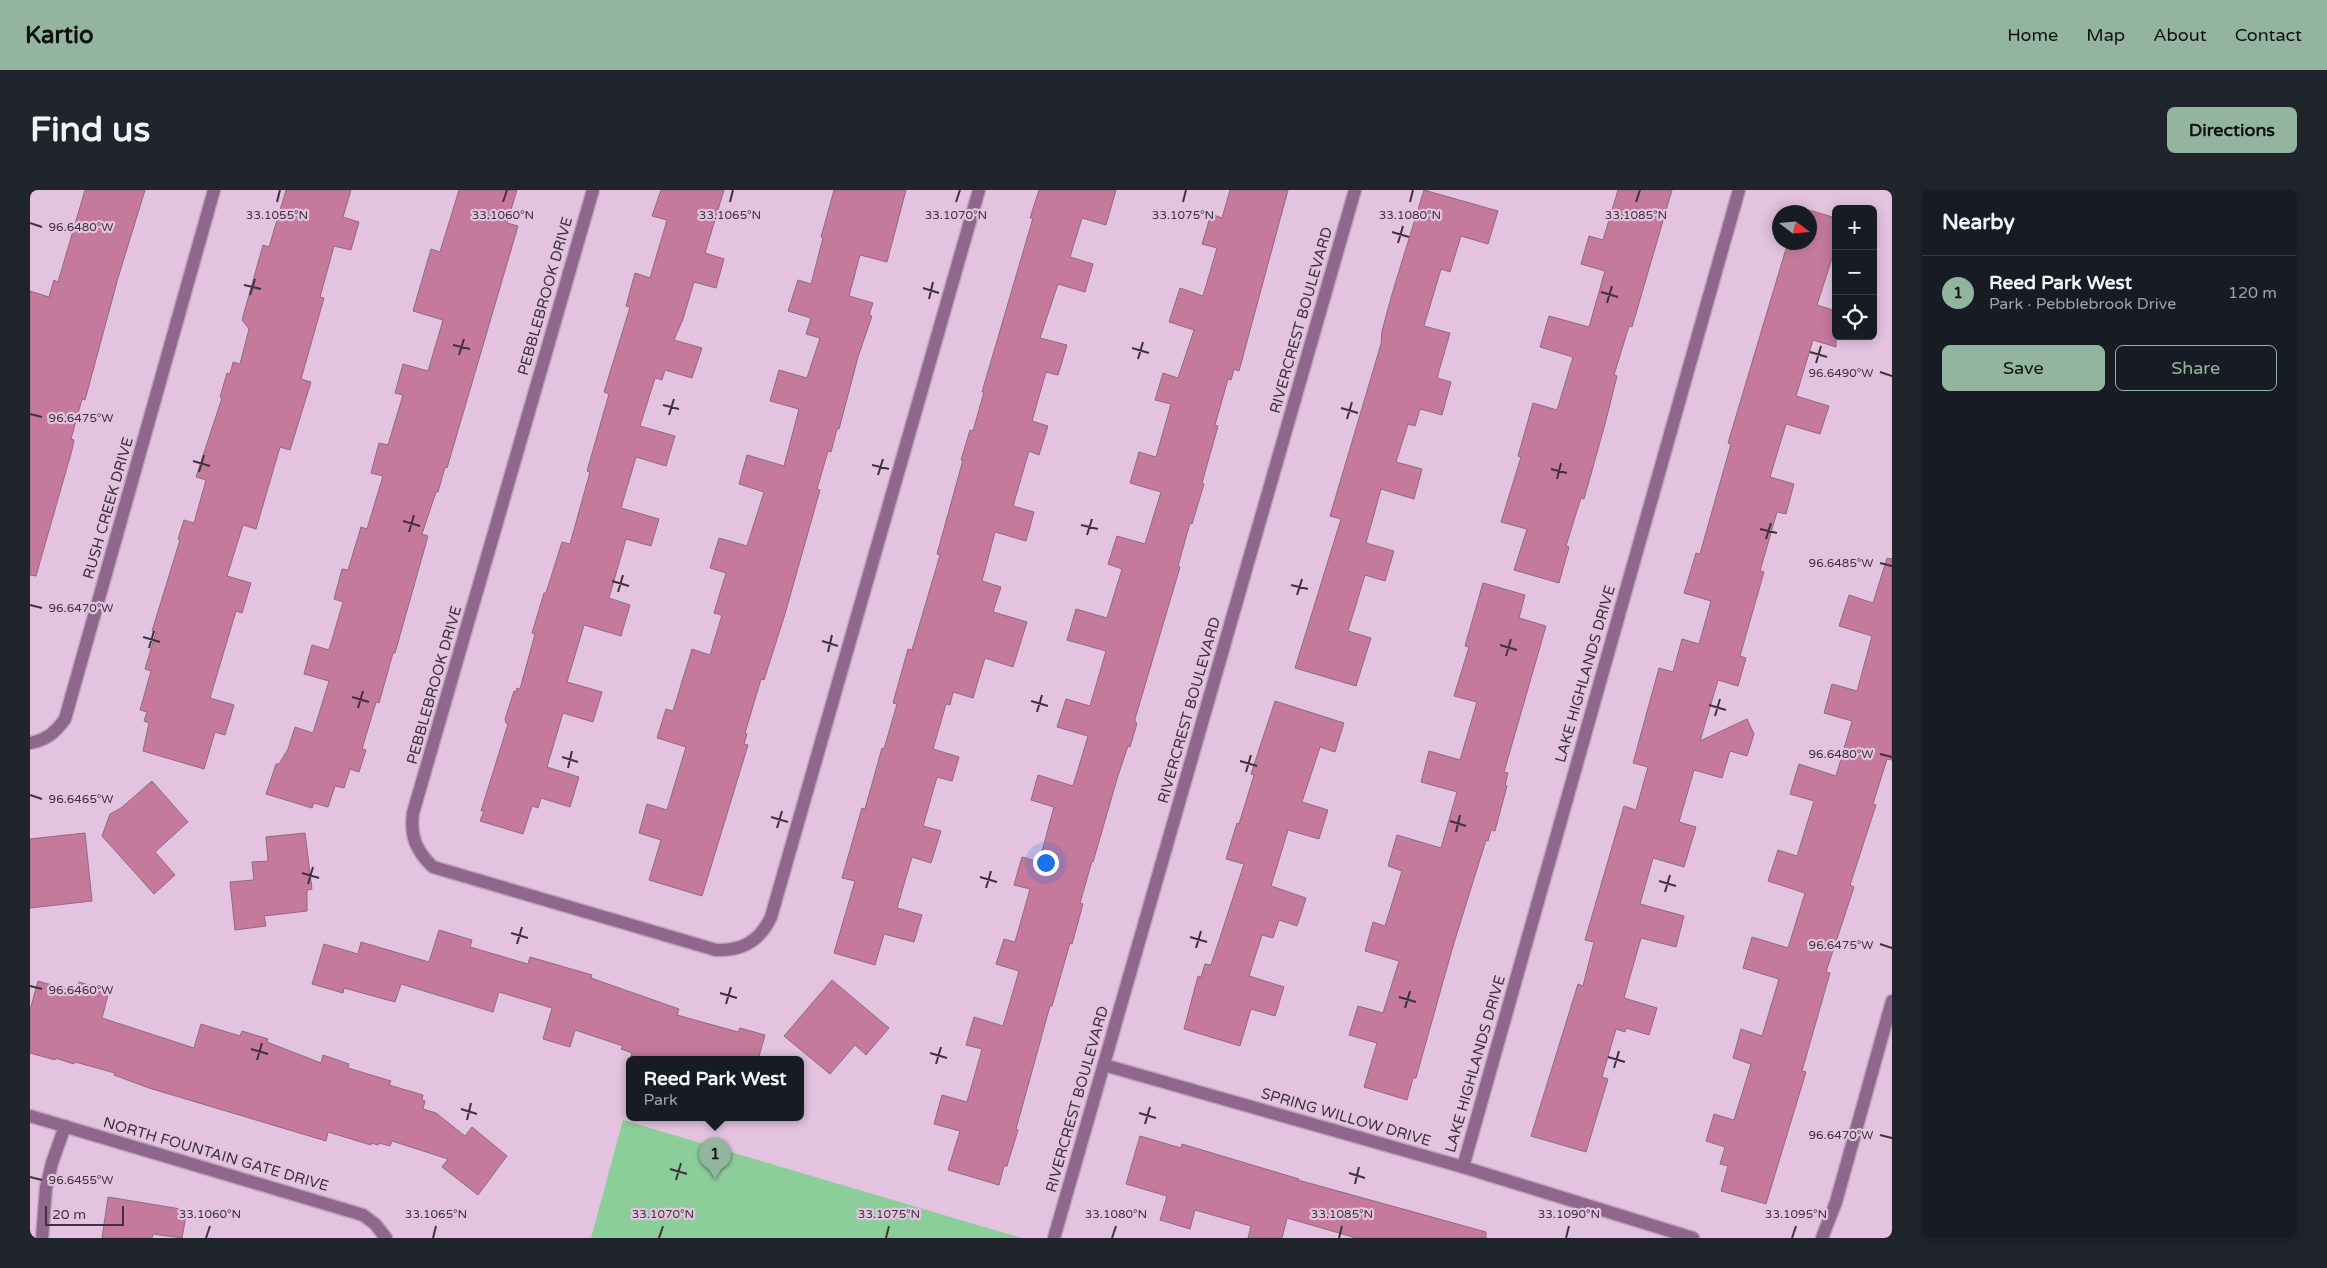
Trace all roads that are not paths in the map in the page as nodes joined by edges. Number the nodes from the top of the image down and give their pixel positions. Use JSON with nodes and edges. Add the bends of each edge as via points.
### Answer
{"nodes":[{"id":1,"x":214,"y":190,"type":"edge"},
{"id":2,"x":593,"y":190,"type":"edge"},
{"id":3,"x":980,"y":190,"type":"edge"},
{"id":4,"x":1355,"y":190,"type":"edge"},
{"id":5,"x":1739,"y":190,"type":"edge"},
{"id":6,"x":30,"y":743,"type":"edge"},
{"id":7,"x":1892,"y":1001,"type":"edge"},
{"id":8,"x":1104,"y":1065,"type":"junction"},
{"id":9,"x":30,"y":1116,"type":"edge"},
{"id":10,"x":65,"y":1126,"type":"junction"},
{"id":11,"x":1463,"y":1168,"type":"junction"},
{"id":12,"x":385,"y":1237,"type":"edge"},
{"id":13,"x":42,"y":1238,"type":"edge"},
{"id":14,"x":1054,"y":1238,"type":"edge"},
{"id":15,"x":1693,"y":1238,"type":"edge"},
{"id":16,"x":1822,"y":1238,"type":"edge"}],
"edges":[{"from":1,"to":6,"type":"street","name":"RUSH CREEK DRIVE","via":[[65,719],[45,740]]},
{"from":2,"to":3,"type":"street","name":"PEBBLEBROOK DRIVE","via":[[411,828],[422,856],[433,867],[716,950],[739,949],[750,944],[766,928],[771,917]]},
{"from":4,"to":8,"type":"street","name":"RIVERCREST BOULEVARD"},
{"from":5,"to":11,"type":"street","name":"LAKE HIGHLANDS DRIVE"},
{"from":7,"to":16,"type":"street","via":[[1836,1202]]},
{"from":8,"to":11,"type":"street","name":"SPRING WILLOW DRIVE"},
{"from":8,"to":14,"type":"street","name":"RIVERCREST BOULEVARD"},
{"from":9,"to":10,"type":"street","name":"NORTH FOUNTAIN GATE DRIVE"},
{"from":10,"to":12,"type":"street","name":"NORTH FOUNTAIN GATE DRIVE","via":[[363,1215]]},
{"from":10,"to":13,"type":"street","via":[[46,1188]]},
{"from":11,"to":15,"type":"street","name":"SPRING WILLOW DRIVE"}]}
